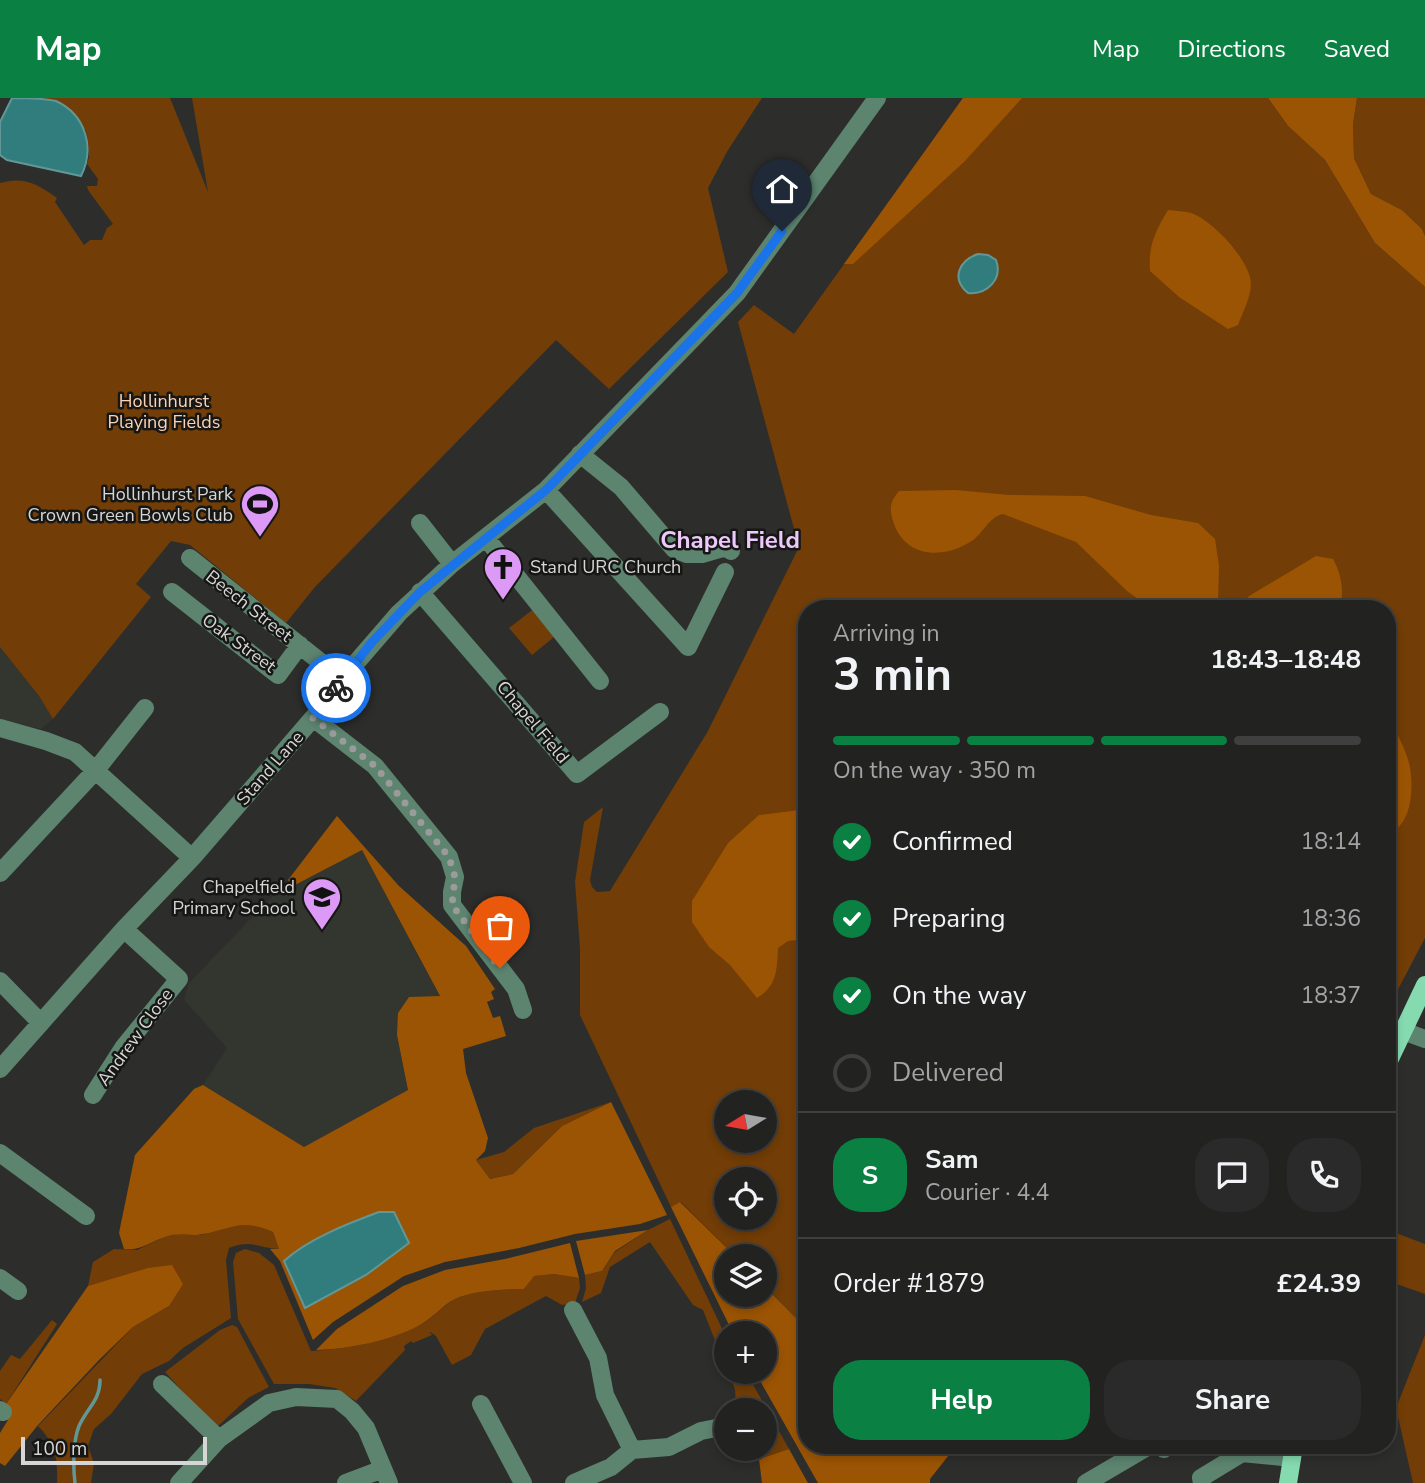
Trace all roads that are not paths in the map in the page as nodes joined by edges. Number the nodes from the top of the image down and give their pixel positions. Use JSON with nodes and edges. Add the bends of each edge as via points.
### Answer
{"nodes":[{"id":1,"x":877,"y":98,"type":"edge"},
{"id":2,"x":580,"y":454,"type":"junction"},
{"id":3,"x":546,"y":490,"type":"junction"},
{"id":4,"x":420,"y":523,"type":"dead end"},
{"id":5,"x":486,"y":538,"type":"junction"},
{"id":6,"x":732,"y":551,"type":"dead end"},
{"id":7,"x":190,"y":558,"type":"dead end"},
{"id":8,"x":452,"y":564,"type":"junction"},
{"id":9,"x":725,"y":572,"type":"dead end"},
{"id":10,"x":172,"y":592,"type":"dead end"},
{"id":11,"x":420,"y":592,"type":"junction"},
{"id":12,"x":300,"y":645,"type":"junction"},
{"id":13,"x":342,"y":678,"type":"junction"},
{"id":14,"x":600,"y":681,"type":"dead end"},
{"id":15,"x":145,"y":708,"type":"dead end"},
{"id":16,"x":660,"y":712,"type":"dead end"},
{"id":17,"x":313,"y":718,"type":"junction"},
{"id":18,"x":0,"y":728,"type":"edge"},
{"id":19,"x":96,"y":770,"type":"junction"},
{"id":20,"x":192,"y":858,"type":"junction"},
{"id":21,"x":0,"y":873,"type":"edge"},
{"id":22,"x":124,"y":929,"type":"junction"},
{"id":23,"x":0,"y":981,"type":"edge"},
{"id":24,"x":1425,"y":985,"type":"edge"},
{"id":25,"x":523,"y":1010,"type":"dead end"},
{"id":26,"x":41,"y":1023,"type":"junction"},
{"id":27,"x":1403,"y":1031,"type":"junction"},
{"id":28,"x":1425,"y":1039,"type":"edge"},
{"id":29,"x":1396,"y":1046,"type":"edge"},
{"id":30,"x":0,"y":1069,"type":"edge"},
{"id":31,"x":93,"y":1095,"type":"dead end"},
{"id":32,"x":0,"y":1153,"type":"edge"},
{"id":33,"x":86,"y":1216,"type":"dead end"},
{"id":34,"x":0,"y":1278,"type":"edge"},
{"id":35,"x":18,"y":1291,"type":"dead end"},
{"id":36,"x":573,"y":1310,"type":"dead end"},
{"id":37,"x":162,"y":1384,"type":"dead end"},
{"id":38,"x":481,"y":1404,"type":"dead end"},
{"id":39,"x":714,"y":1428,"type":"edge"},
{"id":40,"x":219,"y":1439,"type":"junction"},
{"id":41,"x":632,"y":1450,"type":"junction"},
{"id":42,"x":1144,"y":1454,"type":"edge"},
{"id":43,"x":1240,"y":1454,"type":"edge"},
{"id":44,"x":1293,"y":1454,"type":"edge"},
{"id":45,"x":386,"y":1476,"type":"edge"},
{"id":46,"x":179,"y":1483,"type":"edge"},
{"id":47,"x":346,"y":1483,"type":"edge"},
{"id":48,"x":523,"y":1483,"type":"edge"},
{"id":49,"x":574,"y":1483,"type":"edge"},
{"id":50,"x":1086,"y":1483,"type":"edge"},
{"id":51,"x":1202,"y":1483,"type":"edge"},
{"id":52,"x":1289,"y":1483,"type":"edge"}],
"edges":[{"from":1,"to":2,"type":"street","name":"Stand Lane","via":[[737,293]]},
{"from":2,"to":3,"type":"street","name":"Stand Lane"},
{"from":2,"to":6,"type":"street","via":[[621,487],[674,549],[687,554],[726,547]]},
{"from":3,"to":5,"type":"street","name":"Stand Lane"},
{"from":3,"to":9,"type":"street","via":[[688,647]]},
{"from":4,"to":8,"type":"street"},
{"from":5,"to":8,"type":"street","name":"Stand Lane"},
{"from":5,"to":14,"type":"street"},
{"from":7,"to":12,"type":"street","name":"Beech Street"},
{"from":8,"to":11,"type":"street","name":"Stand Lane"},
{"from":10,"to":12,"type":"street","name":"Oak Street","via":[[278,675]]},
{"from":11,"to":13,"type":"street","name":"Stand Lane"},
{"from":11,"to":16,"type":"street","name":"Chapel Field","via":[[577,774]]},
{"from":12,"to":13,"type":"street","name":"Beech Street"},
{"from":13,"to":17,"type":"street","name":"Stand Lane"},
{"from":15,"to":19,"type":"street"},
{"from":17,"to":20,"type":"street","name":"Stand Lane"},
{"from":17,"to":25,"type":"street","via":[[375,766],[449,857],[455,877],[452,905],[516,989]]},
{"from":18,"to":19,"type":"street","via":[[75,752]]},
{"from":19,"to":20,"type":"street"},
{"from":19,"to":21,"type":"street"},
{"from":20,"to":22,"type":"street","name":"Stand Lane"},
{"from":22,"to":26,"type":"street","name":"Stand Lane"},
{"from":22,"to":31,"type":"street","name":"Andrew Close","via":[[178,979]]},
{"from":23,"to":26,"type":"street"},
{"from":24,"to":27,"type":"main road"},
{"from":26,"to":30,"type":"street","name":"Stand Lane"},
{"from":27,"to":28,"type":"street"},
{"from":27,"to":29,"type":"main road"},
{"from":32,"to":33,"type":"street"},
{"from":34,"to":35,"type":"street"},
{"from":36,"to":41,"type":"street","via":[[598,1358],[605,1395]]},
{"from":37,"to":40,"type":"street"},
{"from":38,"to":48,"type":"street"},
{"from":39,"to":41,"type":"street","via":[[669,1447]]},
{"from":40,"to":45,"type":"street","via":[[269,1403],[296,1397],[337,1399],[366,1428]]},
{"from":40,"to":46,"type":"street"},
{"from":41,"to":49,"type":"street","via":[[611,1467]]},
{"from":42,"to":50,"type":"street"},
{"from":43,"to":51,"type":"street","via":[[1201,1478]]},
{"from":44,"to":52,"type":"main road"},
{"from":45,"to":47,"type":"street"}]}
